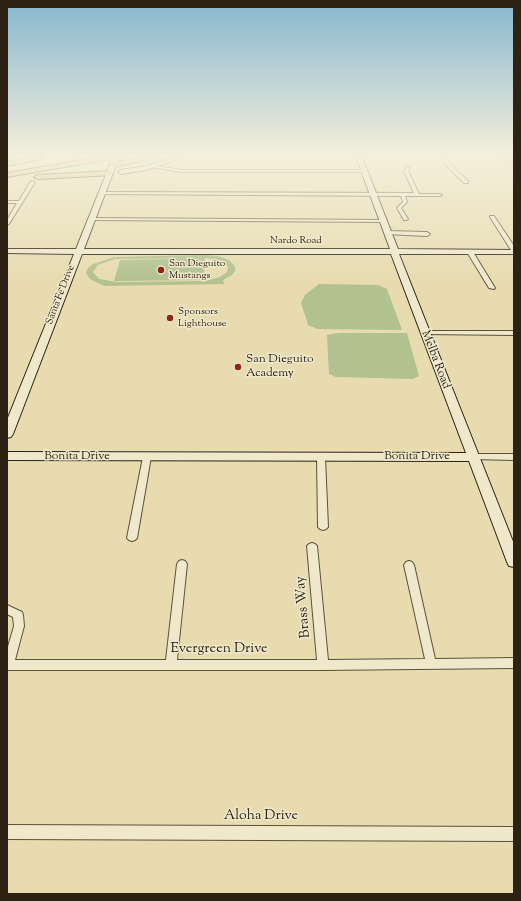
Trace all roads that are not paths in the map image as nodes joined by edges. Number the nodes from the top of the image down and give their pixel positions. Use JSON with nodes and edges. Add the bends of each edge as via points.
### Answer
{"nodes":[{"id":1,"x":23,"y":199,"type":"edge"},
{"id":2,"x":100,"y":199,"type":"edge"},
{"id":3,"x":375,"y":199,"type":"edge"},
{"id":4,"x":404,"y":199,"type":"edge"},
{"id":5,"x":7,"y":202,"type":"edge"},
{"id":6,"x":21,"y":202,"type":"junction"},
{"id":7,"x":492,"y":217,"type":"dead end"},
{"id":8,"x":406,"y":219,"type":"dead end"},
{"id":9,"x":92,"y":220,"type":"junction"},
{"id":10,"x":383,"y":220,"type":"junction"},
{"id":11,"x":7,"y":224,"type":"edge"},
{"id":12,"x":388,"y":233,"type":"junction"},
{"id":13,"x":427,"y":234,"type":"dead end"},
{"id":14,"x":7,"y":251,"type":"edge"},
{"id":15,"x":78,"y":251,"type":"junction"},
{"id":16,"x":395,"y":251,"type":"junction"},
{"id":17,"x":514,"y":251,"type":"edge"},
{"id":18,"x":470,"y":252,"type":"junction"},
{"id":19,"x":492,"y":288,"type":"dead end"},
{"id":20,"x":424,"y":333,"type":"junction"},
{"id":21,"x":514,"y":333,"type":"edge"},
{"id":22,"x":7,"y":434,"type":"edge"},
{"id":23,"x":7,"y":456,"type":"edge"},
{"id":24,"x":147,"y":457,"type":"junction"},
{"id":25,"x":321,"y":457,"type":"junction"},
{"id":26,"x":474,"y":457,"type":"junction"},
{"id":27,"x":514,"y":457,"type":"edge"},
{"id":28,"x":323,"y":527,"type":"dead end"},
{"id":29,"x":132,"y":538,"type":"dead end"},
{"id":30,"x":312,"y":546,"type":"dead end"},
{"id":31,"x":514,"y":562,"type":"edge"},
{"id":32,"x":182,"y":564,"type":"dead end"},
{"id":33,"x":409,"y":565,"type":"dead end"},
{"id":34,"x":7,"y":609,"type":"edge"},
{"id":35,"x":514,"y":663,"type":"edge"},
{"id":36,"x":432,"y":664,"type":"junction"},
{"id":37,"x":7,"y":665,"type":"edge"},
{"id":38,"x":171,"y":665,"type":"junction"},
{"id":39,"x":323,"y":666,"type":"junction"},
{"id":40,"x":7,"y":832,"type":"edge"},
{"id":41,"x":514,"y":834,"type":"edge"}],
"edges":[{"from":1,"to":6,"type":"street"},
{"from":2,"to":9,"type":"street","name":"Santa Fe Drive"},
{"from":3,"to":10,"type":"street","name":"Melba Road"},
{"from":4,"to":8,"type":"street","via":[[405,202],[399,208]]},
{"from":5,"to":6,"type":"street"},
{"from":6,"to":11,"type":"street"},
{"from":7,"to":17,"type":"street"},
{"from":9,"to":10,"type":"street"},
{"from":9,"to":15,"type":"street","name":"Santa Fe Drive"},
{"from":10,"to":12,"type":"street","name":"Melba Road"},
{"from":12,"to":13,"type":"street"},
{"from":12,"to":16,"type":"street","name":"Melba Road"},
{"from":14,"to":15,"type":"street","name":"Nardo Road"},
{"from":15,"to":16,"type":"street","name":"Nardo Road"},
{"from":15,"to":22,"type":"street","name":"Santa Fe Drive"},
{"from":16,"to":18,"type":"street","name":"Nardo Road"},
{"from":16,"to":20,"type":"street","name":"Melba Road"},
{"from":17,"to":18,"type":"street","name":"Nardo Road"},
{"from":18,"to":19,"type":"street"},
{"from":20,"to":21,"type":"street"},
{"from":20,"to":26,"type":"street","name":"Melba Road"},
{"from":23,"to":24,"type":"street","name":"Bonita Drive"},
{"from":24,"to":25,"type":"street","name":"Bonita Drive"},
{"from":24,"to":29,"type":"street"},
{"from":25,"to":26,"type":"street","name":"Bonita Drive"},
{"from":25,"to":28,"type":"street"},
{"from":26,"to":27,"type":"street","name":"Bonita Drive"},
{"from":26,"to":31,"type":"street","name":"Melba Road"},
{"from":30,"to":39,"type":"street","name":"Brass Way"},
{"from":32,"to":38,"type":"street"},
{"from":33,"to":36,"type":"street"},
{"from":34,"to":37,"type":"street","via":[[18,615],[19,626]]},
{"from":35,"to":36,"type":"street","name":"Evergreen Drive"},
{"from":36,"to":39,"type":"street","name":"Evergreen Drive"},
{"from":37,"to":38,"type":"street","name":"Evergreen Drive"},
{"from":38,"to":39,"type":"street","name":"Evergreen Drive"},
{"from":40,"to":41,"type":"street","name":"Aloha Drive"}]}
